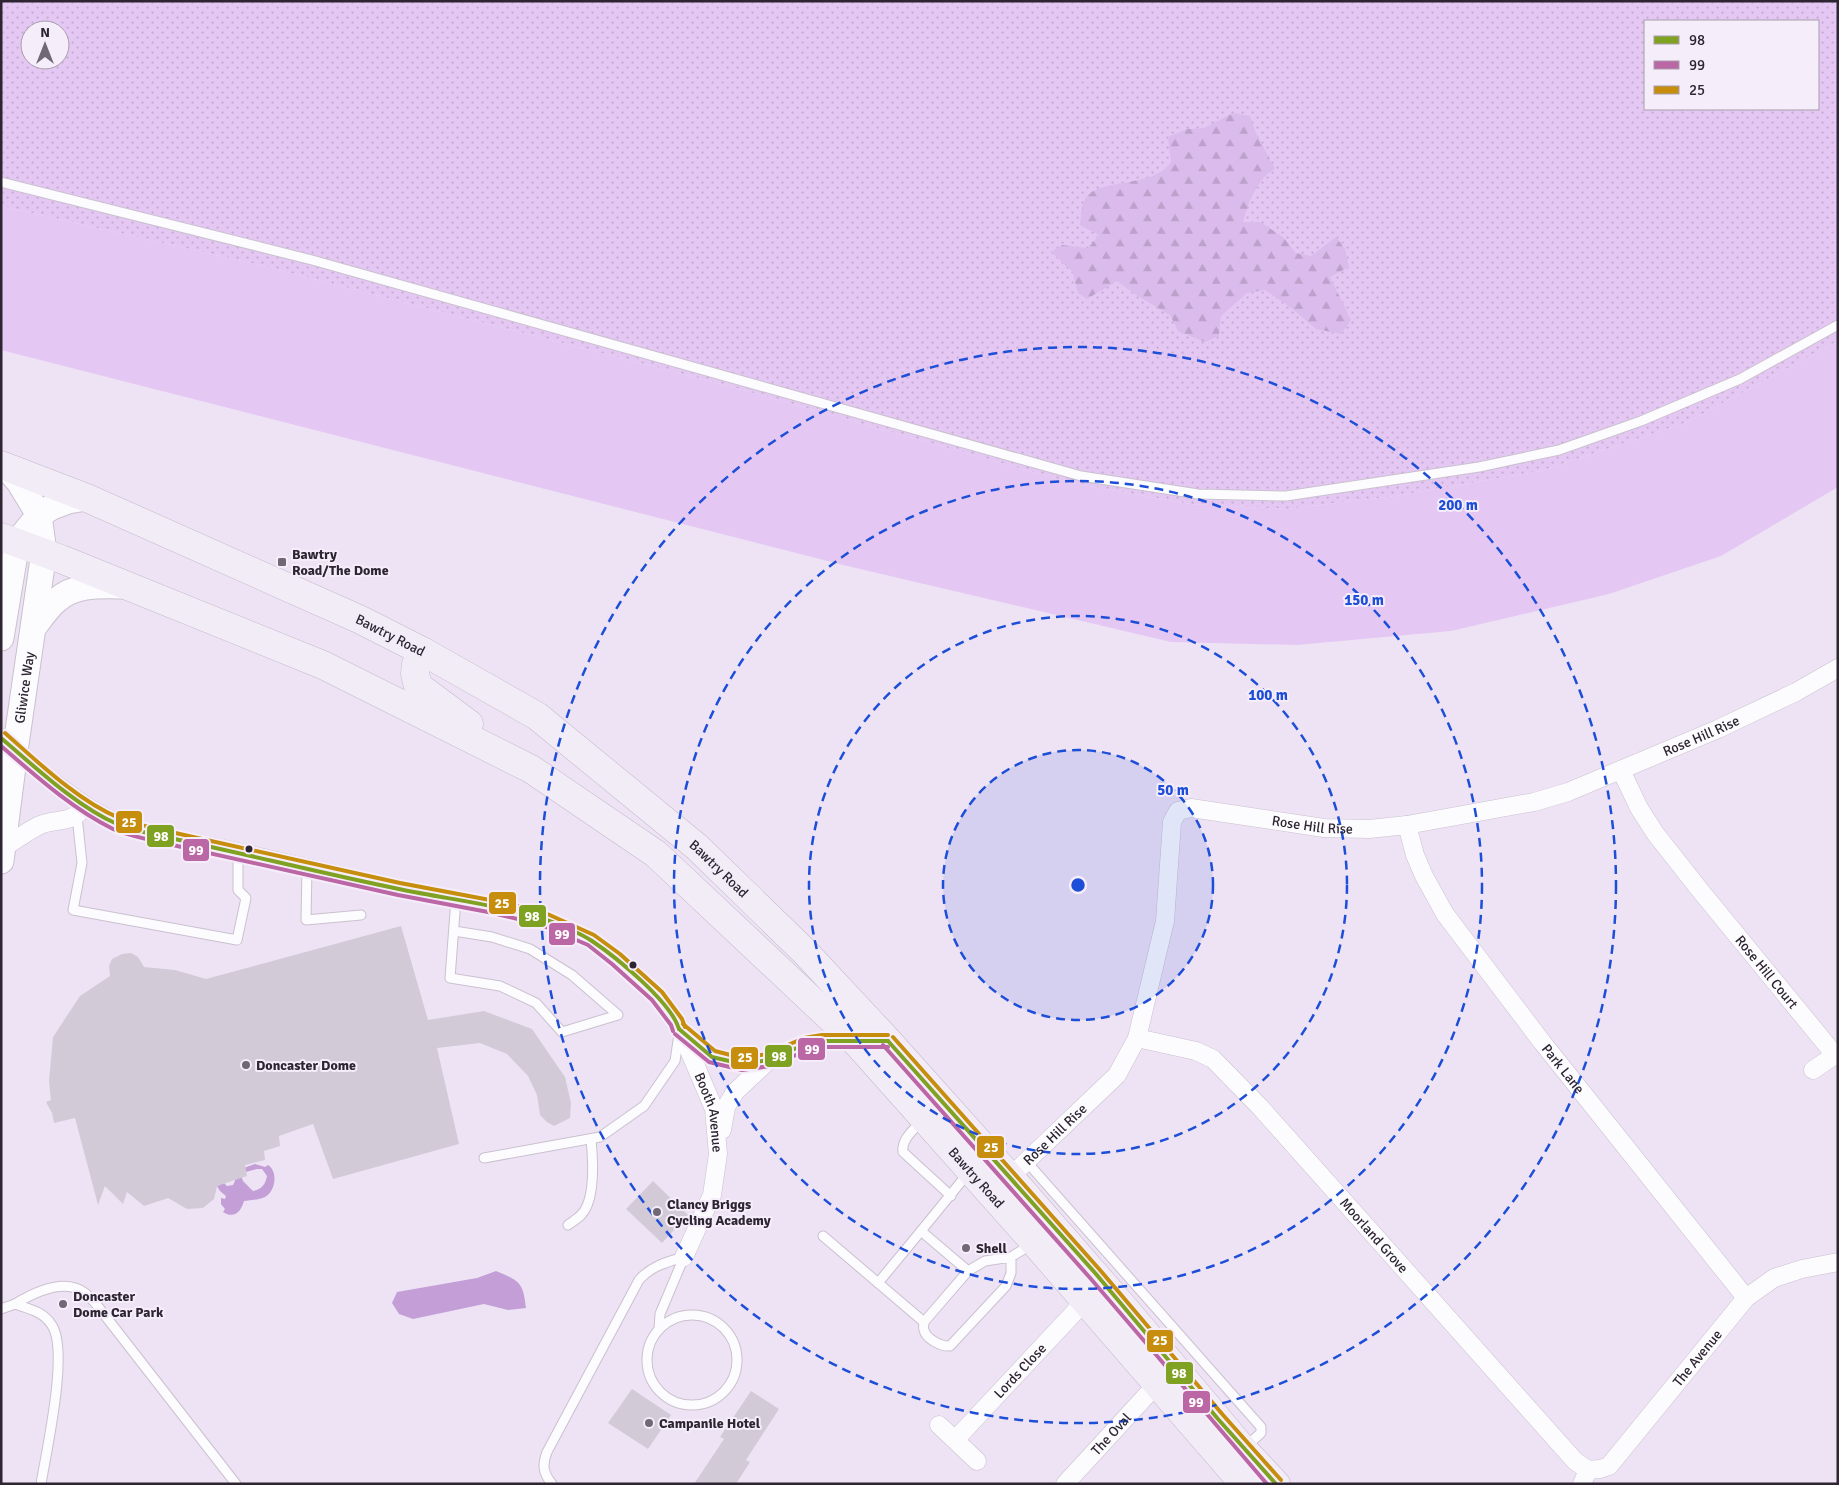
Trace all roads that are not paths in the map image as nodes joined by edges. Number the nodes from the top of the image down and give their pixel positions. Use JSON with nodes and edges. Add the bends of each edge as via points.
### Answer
{"nodes":[{"id":1,"x":1,"y":182,"type":"edge"},
{"id":2,"x":1838,"y":325,"type":"edge"},
{"id":3,"x":3,"y":466,"type":"edge"},
{"id":4,"x":87,"y":498,"type":"junction"},
{"id":5,"x":39,"y":515,"type":"junction"},
{"id":6,"x":9,"y":539,"type":"edge"},
{"id":7,"x":44,"y":552,"type":"junction"},
{"id":8,"x":127,"y":586,"type":"junction"},
{"id":9,"x":34,"y":627,"type":"junction"},
{"id":10,"x":1,"y":638,"type":"edge"},
{"id":11,"x":424,"y":652,"type":"junction"},
{"id":12,"x":1838,"y":668,"type":"edge"},
{"id":13,"x":8,"y":745,"type":"edge"},
{"id":14,"x":531,"y":769,"type":"junction"},
{"id":15,"x":1621,"y":770,"type":"junction"},
{"id":16,"x":81,"y":811,"type":"junction"},
{"id":17,"x":1407,"y":824,"type":"junction"},
{"id":18,"x":238,"y":852,"type":"junction"},
{"id":19,"x":2,"y":853,"type":"edge"},
{"id":20,"x":307,"y":868,"type":"junction"},
{"id":21,"x":456,"y":900,"type":"junction"},
{"id":22,"x":361,"y":915,"type":"dead end"},
{"id":23,"x":454,"y":932,"type":"junction"},
{"id":24,"x":679,"y":1029,"type":"junction"},
{"id":25,"x":1137,"y":1038,"type":"junction"},
{"id":26,"x":888,"y":1041,"type":"junction"},
{"id":27,"x":856,"y":1042,"type":"junction"},
{"id":28,"x":1837,"y":1054,"type":"edge"},
{"id":29,"x":769,"y":1060,"type":"junction"},
{"id":30,"x":1813,"y":1070,"type":"dead end"},
{"id":31,"x":923,"y":1118,"type":"junction"},
{"id":32,"x":591,"y":1139,"type":"junction"},
{"id":33,"x":718,"y":1154,"type":"junction"},
{"id":34,"x":484,"y":1158,"type":"dead end"},
{"id":35,"x":1018,"y":1169,"type":"junction"},
{"id":36,"x":970,"y":1170,"type":"junction"},
{"id":37,"x":951,"y":1196,"type":"junction"},
{"id":38,"x":568,"y":1225,"type":"dead end"},
{"id":39,"x":922,"y":1231,"type":"junction"},
{"id":40,"x":823,"y":1236,"type":"dead end"},
{"id":41,"x":1034,"y":1242,"type":"junction"},
{"id":42,"x":1011,"y":1256,"type":"junction"},
{"id":43,"x":684,"y":1257,"type":"junction"},
{"id":44,"x":1838,"y":1262,"type":"edge"},
{"id":45,"x":968,"y":1271,"type":"junction"},
{"id":46,"x":878,"y":1283,"type":"junction"},
{"id":47,"x":1746,"y":1298,"type":"junction"},
{"id":48,"x":1085,"y":1301,"type":"junction"},
{"id":49,"x":15,"y":1304,"type":"junction"},
{"id":50,"x":1,"y":1309,"type":"edge"},
{"id":51,"x":924,"y":1322,"type":"junction"},
{"id":52,"x":659,"y":1330,"type":"junction"},
{"id":53,"x":1156,"y":1385,"type":"junction"},
{"id":54,"x":939,"y":1425,"type":"dead end"},
{"id":55,"x":955,"y":1440,"type":"junction"},
{"id":56,"x":977,"y":1460,"type":"dead end"},
{"id":57,"x":1585,"y":1477,"type":"edge"},
{"id":58,"x":41,"y":1484,"type":"edge"},
{"id":59,"x":236,"y":1484,"type":"edge"},
{"id":60,"x":552,"y":1484,"type":"edge"},
{"id":61,"x":1065,"y":1484,"type":"edge"},
{"id":62,"x":1244,"y":1484,"type":"edge"},
{"id":63,"x":1276,"y":1484,"type":"edge"}],
"edges":[{"from":1,"to":2,"type":"lane","via":[[312,260],[1081,476],[1198,494],[1286,496],[1479,467],[1559,450],[1641,421],[1740,378]]},
{"from":3,"to":4,"type":"highway","name":"Bawtry Road"},
{"from":3,"to":5,"type":"street","name":"Gliwice Way","via":[[20,482]]},
{"from":4,"to":5,"type":"street","via":[[68,501]]},
{"from":4,"to":11,"type":"highway","name":"Bawtry Road","via":[[361,620]]},
{"from":5,"to":6,"type":"street"},
{"from":5,"to":7,"type":"street","name":"Gliwice Way"},
{"from":6,"to":7,"type":"highway","name":"Bawtry Road"},
{"from":6,"to":10,"type":"street"},
{"from":7,"to":8,"type":"highway","name":"Bawtry Road"},
{"from":7,"to":9,"type":"street","name":"Gliwice Way"},
{"from":8,"to":9,"type":"street","via":[[79,588],[68,592]]},
{"from":8,"to":14,"type":"highway","name":"Bawtry Road","via":[[323,666]]},
{"from":9,"to":13,"type":"street","name":"Gliwice Way"},
{"from":11,"to":14,"type":"highway","via":[[416,664],[418,686]]},
{"from":11,"to":26,"type":"highway","name":"Bawtry Road","via":[[537,716],[697,847],[805,952]]},
{"from":12,"to":15,"type":"street","name":"Rose Hill Rise","via":[[1718,729]]},
{"from":13,"to":16,"type":"street","name":"Booth Avenue"},
{"from":13,"to":19,"type":"street","name":"Gliwice Way"},
{"from":14,"to":27,"type":"highway","name":"Bawtry Road","via":[[656,854]]},
{"from":15,"to":17,"type":"street","name":"Rose Hill Rise","via":[[1534,802]]},
{"from":15,"to":28,"type":"street","name":"Rose Hill Court","via":[[1655,833]]},
{"from":16,"to":18,"type":"street","name":"Booth Avenue","via":[[151,834]]},
{"from":16,"to":18,"type":"lane","via":[[82,863],[73,910],[237,940],[246,898],[238,890]]},
{"from":16,"to":19,"type":"street","via":[[64,821],[40,825]]},
{"from":17,"to":25,"type":"street","name":"Rose Hill Rise","via":[[1369,829],[1324,828],[1190,808],[1178,811],[1172,822],[1165,921]]},
{"from":17,"to":47,"type":"street","name":"Park Lane","via":[[1421,869],[1446,914],[1542,1042]]},
{"from":18,"to":20,"type":"street","name":"Booth Avenue"},
{"from":20,"to":21,"type":"street","name":"Booth Avenue"},
{"from":20,"to":22,"type":"lane","via":[[306,920]]},
{"from":21,"to":23,"type":"lane"},
{"from":21,"to":24,"type":"street","name":"Booth Avenue","via":[[541,918],[591,940],[656,996]]},
{"from":23,"to":23,"type":"lane","via":[[450,978],[500,986],[536,1003],[562,1032],[618,1015],[572,975],[530,950],[492,937]]},
{"from":24,"to":29,"type":"street","via":[[712,1057],[742,1064]]},
{"from":24,"to":32,"type":"lane","via":[[675,1062],[644,1106],[600,1137]]},
{"from":24,"to":33,"type":"street","name":"Booth Avenue","via":[[714,1109]]},
{"from":25,"to":35,"type":"street","name":"Rose Hill Rise","via":[[1117,1075]]},
{"from":25,"to":57,"type":"street","name":"Moorland Grove","via":[[1196,1051],[1213,1059],[1260,1107],[1576,1461]]},
{"from":26,"to":27,"type":"street"},
{"from":26,"to":35,"type":"highway","name":"Bawtry Road"},
{"from":27,"to":29,"type":"street","via":[[823,1040]]},
{"from":27,"to":31,"type":"highway","name":"Bawtry Road"},
{"from":28,"to":30,"type":"street","name":"Rose Hill Court"},
{"from":29,"to":33,"type":"street","via":[[735,1092],[726,1107]]},
{"from":31,"to":36,"type":"highway","name":"Bawtry Road"},
{"from":31,"to":37,"type":"lane","via":[[904,1142],[903,1152]]},
{"from":32,"to":34,"type":"lane"},
{"from":32,"to":38,"type":"lane","via":[[594,1167],[591,1193],[582,1214]]},
{"from":33,"to":43,"type":"street","name":"Booth Avenue","via":[[712,1195]]},
{"from":35,"to":63,"type":"highway","name":"Bawtry Road","via":[[1126,1310]]},
{"from":36,"to":37,"type":"lane"},
{"from":36,"to":41,"type":"highway","name":"Bawtry Road"},
{"from":37,"to":39,"type":"lane"},
{"from":39,"to":45,"type":"lane"},
{"from":39,"to":46,"type":"lane"},
{"from":40,"to":46,"type":"lane"},
{"from":41,"to":42,"type":"lane"},
{"from":41,"to":48,"type":"highway","name":"Bawtry Road"},
{"from":42,"to":45,"type":"lane","via":[[985,1261]]},
{"from":42,"to":51,"type":"lane","via":[[1011,1273],[1006,1286],[950,1346],[941,1346],[926,1334]]},
{"from":43,"to":52,"type":"lane","name":"Booth Avenue","via":[[660,1314]]},
{"from":43,"to":60,"type":"lane","via":[[646,1272],[639,1280],[547,1452],[544,1471]]},
{"from":44,"to":47,"type":"street","name":"The Avenue","via":[[1774,1278]]},
{"from":45,"to":51,"type":"lane"},
{"from":46,"to":51,"type":"lane"},
{"from":47,"to":57,"type":"street","name":"The Avenue","via":[[1609,1466]]},
{"from":48,"to":53,"type":"highway","name":"Bawtry Road"},
{"from":48,"to":55,"type":"street","name":"Lords Close"},
{"from":49,"to":50,"type":"lane"},
{"from":49,"to":58,"type":"lane","via":[[41,1313],[52,1324],[56,1334],[56,1390]]},
{"from":49,"to":59,"type":"lane","via":[[50,1288],[73,1287],[84,1292]]},
{"from":52,"to":52,"type":"lane","name":"Booth Avenue","via":[[651,1342],[648,1357],[654,1385],[677,1403],[692,1405],[719,1397],[736,1373],[734,1343],[726,1330],[700,1316],[685,1316]]},
{"from":53,"to":61,"type":"street","name":"The Oval"},
{"from":53,"to":62,"type":"highway","name":"Bawtry Road"},
{"from":54,"to":55,"type":"street"},
{"from":55,"to":56,"type":"street"}]}
